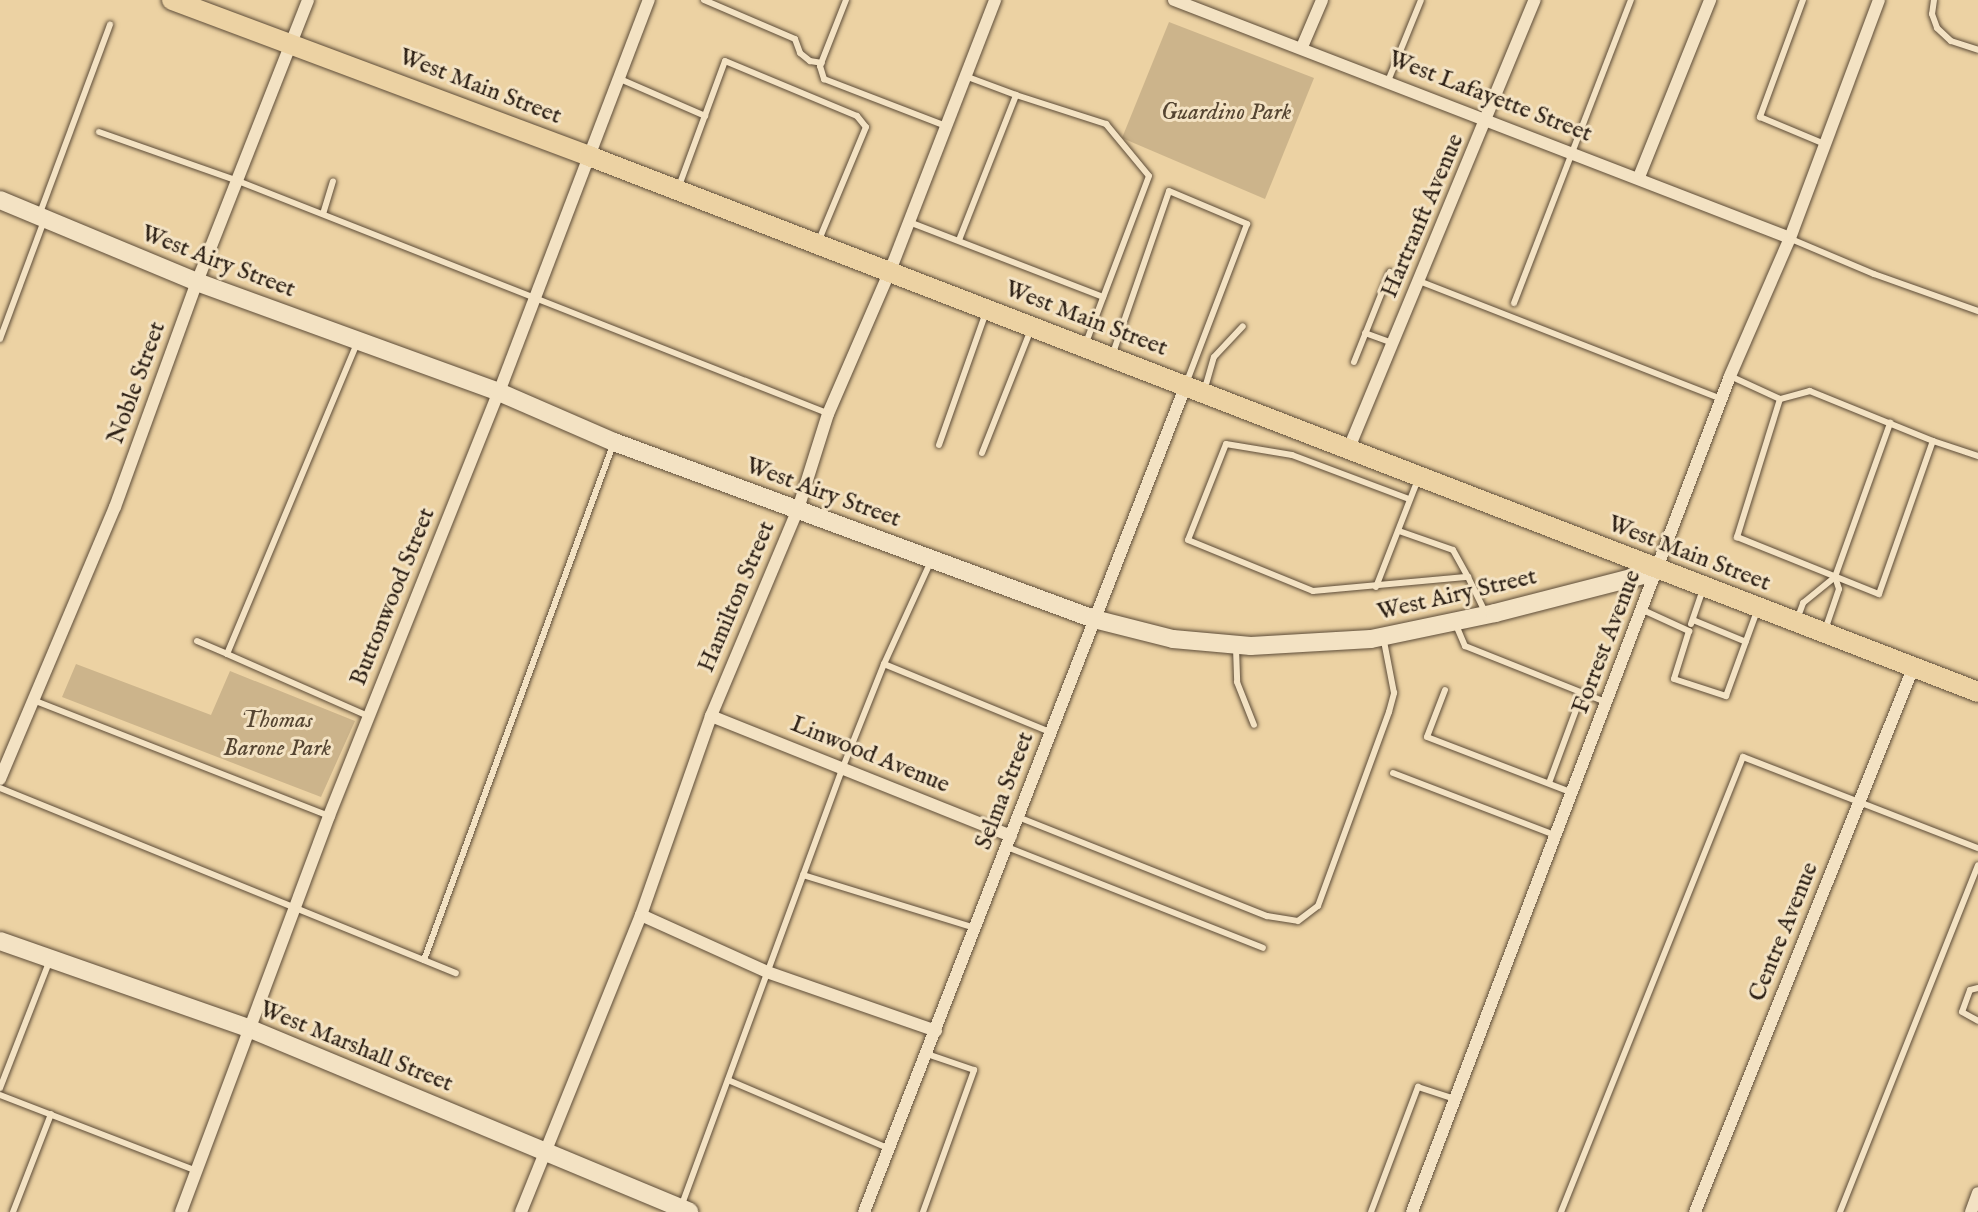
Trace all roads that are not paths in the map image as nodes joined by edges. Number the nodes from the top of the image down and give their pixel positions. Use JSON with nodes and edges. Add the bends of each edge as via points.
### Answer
{"nodes":[{"id":1,"x":172,"y":0,"type":"edge"},
{"id":2,"x":308,"y":0,"type":"edge"},
{"id":3,"x":649,"y":0,"type":"edge"},
{"id":4,"x":704,"y":0,"type":"edge"},
{"id":5,"x":846,"y":0,"type":"edge"},
{"id":6,"x":995,"y":0,"type":"edge"},
{"id":7,"x":1174,"y":0,"type":"edge"},
{"id":8,"x":1322,"y":0,"type":"edge"},
{"id":9,"x":1421,"y":0,"type":"edge"},
{"id":10,"x":1535,"y":0,"type":"edge"},
{"id":11,"x":1631,"y":0,"type":"edge"},
{"id":12,"x":1710,"y":0,"type":"edge"},
{"id":13,"x":1803,"y":0,"type":"edge"},
{"id":14,"x":1879,"y":0,"type":"edge"},
{"id":15,"x":1934,"y":0,"type":"edge"},
{"id":16,"x":110,"y":25,"type":"dead end"},
{"id":17,"x":290,"y":43,"type":"junction"},
{"id":18,"x":1302,"y":47,"type":"junction"},
{"id":19,"x":1978,"y":50,"type":"edge"},
{"id":20,"x":822,"y":63,"type":"junction"},
{"id":21,"x":965,"y":76,"type":"junction"},
{"id":22,"x":619,"y":79,"type":"junction"},
{"id":23,"x":1388,"y":81,"type":"junction"},
{"id":24,"x":1016,"y":95,"type":"junction"},
{"id":25,"x":705,"y":116,"type":"junction"},
{"id":26,"x":1487,"y":120,"type":"junction"},
{"id":27,"x":946,"y":126,"type":"junction"},
{"id":28,"x":99,"y":132,"type":"dead end"},
{"id":29,"x":1825,"y":144,"type":"junction"},
{"id":30,"x":1570,"y":151,"type":"junction"},
{"id":31,"x":589,"y":156,"type":"junction"},
{"id":32,"x":1639,"y":177,"type":"junction"},
{"id":33,"x":238,"y":181,"type":"junction"},
{"id":34,"x":333,"y":182,"type":"dead end"},
{"id":35,"x":677,"y":190,"type":"junction"},
{"id":36,"x":0,"y":200,"type":"edge"},
{"id":37,"x":323,"y":214,"type":"junction"},
{"id":38,"x":42,"y":217,"type":"junction"},
{"id":39,"x":909,"y":222,"type":"junction"},
{"id":40,"x":1790,"y":238,"type":"junction"},
{"id":41,"x":959,"y":240,"type":"junction"},
{"id":42,"x":818,"y":243,"type":"junction"},
{"id":43,"x":890,"y":271,"type":"junction"},
{"id":44,"x":1390,"y":272,"type":"dead end"},
{"id":45,"x":1419,"y":281,"type":"junction"},
{"id":46,"x":197,"y":282,"type":"junction"},
{"id":47,"x":533,"y":297,"type":"junction"},
{"id":48,"x":1103,"y":297,"type":"junction"},
{"id":49,"x":1514,"y":303,"type":"dead end"},
{"id":50,"x":987,"y":308,"type":"junction"},
{"id":51,"x":1978,"y":311,"type":"edge"},
{"id":52,"x":1033,"y":326,"type":"junction"},
{"id":53,"x":1243,"y":326,"type":"dead end"},
{"id":54,"x":1365,"y":333,"type":"junction"},
{"id":55,"x":0,"y":339,"type":"edge"},
{"id":56,"x":358,"y":340,"type":"junction"},
{"id":57,"x":1393,"y":343,"type":"junction"},
{"id":58,"x":1085,"y":346,"type":"junction"},
{"id":59,"x":1112,"y":356,"type":"junction"},
{"id":60,"x":1354,"y":362,"type":"dead end"},
{"id":61,"x":1730,"y":376,"type":"junction"},
{"id":62,"x":1195,"y":388,"type":"junction"},
{"id":63,"x":499,"y":392,"type":"junction"},
{"id":64,"x":1780,"y":399,"type":"junction"},
{"id":65,"x":1722,"y":400,"type":"junction"},
{"id":66,"x":828,"y":414,"type":"junction"},
{"id":67,"x":1890,"y":423,"type":"junction"},
{"id":68,"x":1933,"y":441,"type":"junction"},
{"id":69,"x":614,"y":442,"type":"junction"},
{"id":70,"x":939,"y":445,"type":"dead end"},
{"id":71,"x":1349,"y":448,"type":"junction"},
{"id":72,"x":982,"y":453,"type":"dead end"},
{"id":73,"x":1978,"y":456,"type":"edge"},
{"id":74,"x":1419,"y":476,"type":"junction"},
{"id":75,"x":1409,"y":499,"type":"junction"},
{"id":76,"x":798,"y":509,"type":"junction"},
{"id":77,"x":1399,"y":531,"type":"junction"},
{"id":78,"x":933,"y":558,"type":"junction"},
{"id":79,"x":1658,"y":571,"type":"junction"},
{"id":80,"x":1468,"y":577,"type":"junction"},
{"id":81,"x":1835,"y":577,"type":"junction"},
{"id":82,"x":1376,"y":587,"type":"junction"},
{"id":83,"x":1703,"y":588,"type":"junction"},
{"id":84,"x":1758,"y":609,"type":"junction"},
{"id":85,"x":1643,"y":610,"type":"junction"},
{"id":86,"x":1486,"y":615,"type":"junction"},
{"id":87,"x":1094,"y":619,"type":"junction"},
{"id":88,"x":1693,"y":620,"type":"junction"},
{"id":89,"x":1454,"y":623,"type":"junction"},
{"id":90,"x":1796,"y":623,"type":"junction"},
{"id":91,"x":1689,"y":631,"type":"junction"},
{"id":92,"x":1823,"y":633,"type":"junction"},
{"id":93,"x":1383,"y":637,"type":"junction"},
{"id":94,"x":197,"y":641,"type":"dead end"},
{"id":95,"x":1746,"y":642,"type":"junction"},
{"id":96,"x":1236,"y":644,"type":"junction"},
{"id":97,"x":227,"y":654,"type":"junction"},
{"id":98,"x":884,"y":664,"type":"junction"},
{"id":99,"x":1913,"y":668,"type":"junction"},
{"id":100,"x":1445,"y":690,"type":"dead end"},
{"id":101,"x":1978,"y":690,"type":"edge"},
{"id":102,"x":1582,"y":694,"type":"junction"},
{"id":103,"x":33,"y":700,"type":"junction"},
{"id":104,"x":1608,"y":703,"type":"junction"},
{"id":105,"x":368,"y":716,"type":"junction"},
{"id":106,"x":711,"y":716,"type":"junction"},
{"id":107,"x":1254,"y":725,"type":"dead end"},
{"id":108,"x":1050,"y":732,"type":"junction"},
{"id":109,"x":843,"y":767,"type":"junction"},
{"id":110,"x":1393,"y":773,"type":"dead end"},
{"id":111,"x":0,"y":779,"type":"edge"},
{"id":112,"x":1549,"y":783,"type":"junction"},
{"id":113,"x":0,"y":788,"type":"edge"},
{"id":114,"x":1573,"y":793,"type":"junction"},
{"id":115,"x":1860,"y":800,"type":"junction"},
{"id":116,"x":329,"y":816,"type":"junction"},
{"id":117,"x":1018,"y":817,"type":"junction"},
{"id":118,"x":1557,"y":836,"type":"junction"},
{"id":119,"x":1009,"y":841,"type":"junction"},
{"id":120,"x":1978,"y":848,"type":"edge"},
{"id":121,"x":1978,"y":866,"type":"edge"},
{"id":122,"x":803,"y":875,"type":"junction"},
{"id":123,"x":294,"y":907,"type":"junction"},
{"id":124,"x":641,"y":915,"type":"junction"},
{"id":125,"x":977,"y":928,"type":"junction"},
{"id":126,"x":0,"y":941,"type":"edge"},
{"id":127,"x":1263,"y":948,"type":"dead end"},
{"id":128,"x":51,"y":958,"type":"junction"},
{"id":129,"x":424,"y":960,"type":"junction"},
{"id":130,"x":767,"y":972,"type":"junction"},
{"id":131,"x":456,"y":973,"type":"dead end"},
{"id":132,"x":1978,"y":988,"type":"edge"},
{"id":133,"x":1978,"y":1021,"type":"edge"},
{"id":134,"x":248,"y":1028,"type":"junction"},
{"id":135,"x":936,"y":1031,"type":"junction"},
{"id":136,"x":927,"y":1054,"type":"junction"},
{"id":137,"x":728,"y":1080,"type":"junction"},
{"id":138,"x":0,"y":1088,"type":"edge"},
{"id":139,"x":0,"y":1095,"type":"edge"},
{"id":140,"x":1456,"y":1099,"type":"junction"},
{"id":141,"x":51,"y":1114,"type":"junction"},
{"id":142,"x":891,"y":1149,"type":"junction"},
{"id":143,"x":545,"y":1150,"type":"junction"},
{"id":144,"x":197,"y":1171,"type":"junction"},
{"id":145,"x":1978,"y":1193,"type":"edge"},
{"id":146,"x":684,"y":1210,"type":"edge"},
{"id":147,"x":13,"y":1212,"type":"edge"},
{"id":148,"x":181,"y":1212,"type":"edge"},
{"id":149,"x":521,"y":1212,"type":"edge"},
{"id":150,"x":864,"y":1212,"type":"edge"},
{"id":151,"x":923,"y":1212,"type":"edge"},
{"id":152,"x":1371,"y":1212,"type":"edge"},
{"id":153,"x":1412,"y":1212,"type":"edge"},
{"id":154,"x":1561,"y":1212,"type":"edge"},
{"id":155,"x":1695,"y":1212,"type":"edge"},
{"id":156,"x":1840,"y":1212,"type":"edge"},
{"id":157,"x":1971,"y":1212,"type":"edge"}],
"edges":[{"from":1,"to":17,"type":"main road","name":"West Main Street"},
{"from":2,"to":17,"type":"street","name":"Noble Street"},
{"from":3,"to":22,"type":"street","name":"Buttonwood Street"},
{"from":4,"to":20,"type":"lane","via":[[795,39],[800,53]]},
{"from":5,"to":20,"type":"lane"},
{"from":6,"to":21,"type":"street","name":"Hamilton Street"},
{"from":7,"to":18,"type":"street","name":"West Lafayette Street"},
{"from":8,"to":18,"type":"street"},
{"from":9,"to":23,"type":"lane"},
{"from":10,"to":26,"type":"street","name":"Hartranft Avenue"},
{"from":11,"to":30,"type":"lane"},
{"from":12,"to":32,"type":"street"},
{"from":13,"to":29,"type":"lane","via":[[1760,117]]},
{"from":14,"to":29,"type":"street","name":"Forrest Avenue"},
{"from":15,"to":19,"type":"lane","via":[[1937,28],[1951,41]]},
{"from":16,"to":38,"type":"lane"},
{"from":17,"to":31,"type":"main road","name":"West Main Street"},
{"from":17,"to":33,"type":"street","name":"Noble Street"},
{"from":18,"to":23,"type":"street","name":"West Lafayette Street"},
{"from":20,"to":27,"type":"lane","via":[[824,79],[843,89]]},
{"from":21,"to":24,"type":"lane"},
{"from":21,"to":27,"type":"street","name":"Hamilton Street"},
{"from":22,"to":25,"type":"lane"},
{"from":22,"to":31,"type":"street","name":"Buttonwood Street"},
{"from":23,"to":26,"type":"street","name":"West Lafayette Street"},
{"from":24,"to":41,"type":"lane"},
{"from":24,"to":48,"type":"lane","via":[[1106,124],[1149,176]]},
{"from":25,"to":35,"type":"lane"},
{"from":25,"to":42,"type":"lane","via":[[725,61],[857,116],[866,127]]},
{"from":26,"to":30,"type":"street","name":"West Lafayette Street"},
{"from":26,"to":45,"type":"street","name":"Hartranft Avenue"},
{"from":27,"to":39,"type":"street","name":"Hamilton Street"},
{"from":28,"to":33,"type":"lane"},
{"from":29,"to":40,"type":"street","name":"Forrest Avenue"},
{"from":30,"to":32,"type":"street","name":"West Lafayette Street"},
{"from":30,"to":49,"type":"lane"},
{"from":31,"to":35,"type":"main road","name":"West Main Street"},
{"from":31,"to":47,"type":"street","name":"Buttonwood Street"},
{"from":32,"to":40,"type":"street","name":"West Lafayette Street"},
{"from":33,"to":37,"type":"lane"},
{"from":33,"to":46,"type":"street","name":"Noble Street"},
{"from":34,"to":37,"type":"lane"},
{"from":35,"to":42,"type":"main road","name":"West Main Street"},
{"from":36,"to":38,"type":"main road","name":"West Airy Street"},
{"from":37,"to":47,"type":"lane"},
{"from":38,"to":46,"type":"main road","name":"West Airy Street"},
{"from":38,"to":55,"type":"lane"},
{"from":39,"to":41,"type":"lane"},
{"from":39,"to":43,"type":"street","name":"Hamilton Street"},
{"from":40,"to":51,"type":"lane"},
{"from":40,"to":61,"type":"street","name":"Forrest Avenue"},
{"from":41,"to":48,"type":"lane"},
{"from":42,"to":43,"type":"main road","name":"West Main Street"},
{"from":43,"to":50,"type":"main road","name":"West Main Street"},
{"from":43,"to":66,"type":"street","name":"Hamilton Street"},
{"from":44,"to":54,"type":"lane"},
{"from":45,"to":57,"type":"street","name":"Hartranft Avenue"},
{"from":45,"to":65,"type":"lane"},
{"from":46,"to":56,"type":"main road","name":"West Airy Street"},
{"from":46,"to":103,"type":"street","name":"Noble Street","via":[[115,507]]},
{"from":47,"to":63,"type":"street","name":"Buttonwood Street"},
{"from":47,"to":66,"type":"lane"},
{"from":48,"to":58,"type":"lane"},
{"from":50,"to":52,"type":"main road","name":"West Main Street"},
{"from":50,"to":70,"type":"lane"},
{"from":52,"to":58,"type":"main road","name":"West Main Street"},
{"from":52,"to":72,"type":"lane"},
{"from":53,"to":62,"type":"lane"},
{"from":54,"to":57,"type":"lane"},
{"from":54,"to":60,"type":"lane"},
{"from":56,"to":63,"type":"main road","name":"West Airy Street"},
{"from":56,"to":97,"type":"lane"},
{"from":57,"to":71,"type":"street","name":"Hartranft Avenue"},
{"from":58,"to":59,"type":"main road","name":"West Main Street"},
{"from":59,"to":62,"type":"main road","name":"West Main Street"},
{"from":59,"to":62,"type":"lane","via":[[1169,191],[1247,224]]},
{"from":61,"to":64,"type":"lane"},
{"from":61,"to":65,"type":"street","name":"Forrest Avenue"},
{"from":62,"to":71,"type":"main road","name":"West Main Street"},
{"from":62,"to":87,"type":"street","name":"Selma Street"},
{"from":63,"to":69,"type":"main road","name":"West Airy Street"},
{"from":63,"to":105,"type":"street","name":"Buttonwood Street"},
{"from":64,"to":67,"type":"lane","via":[[1810,391]]},
{"from":64,"to":81,"type":"lane","via":[[1737,537]]},
{"from":65,"to":79,"type":"street","name":"Forrest Avenue"},
{"from":66,"to":76,"type":"street","name":"Hamilton Street"},
{"from":67,"to":68,"type":"lane"},
{"from":67,"to":81,"type":"lane"},
{"from":68,"to":73,"type":"lane"},
{"from":68,"to":81,"type":"lane","via":[[1879,594]]},
{"from":69,"to":76,"type":"main road","name":"West Airy Street"},
{"from":69,"to":129,"type":"lane"},
{"from":71,"to":74,"type":"main road","name":"West Main Street"},
{"from":74,"to":75,"type":"lane"},
{"from":74,"to":79,"type":"main road","name":"West Main Street"},
{"from":75,"to":77,"type":"lane"},
{"from":75,"to":82,"type":"lane","via":[[1292,455],[1226,444],[1188,540],[1313,591]]},
{"from":76,"to":78,"type":"main road","name":"West Airy Street"},
{"from":76,"to":106,"type":"street","name":"Hamilton Street"},
{"from":77,"to":80,"type":"lane","via":[[1453,550]]},
{"from":77,"to":82,"type":"lane"},
{"from":78,"to":87,"type":"main road","name":"West Airy Street"},
{"from":78,"to":98,"type":"lane"},
{"from":79,"to":83,"type":"main road","name":"West Main Street"},
{"from":79,"to":85,"type":"street","name":"Forrest Avenue"},
{"from":79,"to":86,"type":"main road","name":"West Airy Street"},
{"from":80,"to":82,"type":"lane"},
{"from":80,"to":86,"type":"lane"},
{"from":81,"to":90,"type":"lane","via":[[1803,603]]},
{"from":81,"to":92,"type":"lane","via":[[1839,589]]},
{"from":83,"to":84,"type":"main road","name":"West Main Street"},
{"from":83,"to":88,"type":"lane"},
{"from":84,"to":90,"type":"main road","name":"West Main Street"},
{"from":84,"to":95,"type":"lane"},
{"from":85,"to":91,"type":"lane"},
{"from":85,"to":104,"type":"street","name":"Forrest Avenue"},
{"from":86,"to":89,"type":"main road","name":"West Airy Street"},
{"from":87,"to":96,"type":"main road","name":"West Airy Street","via":[[1173,639]]},
{"from":87,"to":108,"type":"street","name":"Selma Street"},
{"from":88,"to":91,"type":"lane"},
{"from":88,"to":95,"type":"lane"},
{"from":89,"to":93,"type":"main road","name":"West Airy Street"},
{"from":89,"to":102,"type":"lane","via":[[1465,646]]},
{"from":90,"to":92,"type":"main road","name":"West Main Street"},
{"from":91,"to":95,"type":"lane","via":[[1674,679],[1726,696]]},
{"from":92,"to":99,"type":"main road","name":"West Main Street"},
{"from":93,"to":96,"type":"main road","name":"West Airy Street","via":[[1306,645]]},
{"from":93,"to":117,"type":"lane","via":[[1392,703],[1318,906],[1309,915],[1284,921],[1267,916]]},
{"from":94,"to":97,"type":"lane"},
{"from":96,"to":107,"type":"lane","via":[[1237,682]]},
{"from":97,"to":105,"type":"lane"},
{"from":98,"to":108,"type":"lane"},
{"from":98,"to":109,"type":"lane"},
{"from":99,"to":101,"type":"main road","name":"West Main Street"},
{"from":99,"to":115,"type":"street","name":"Centre Avenue"},
{"from":100,"to":112,"type":"lane","via":[[1427,737]]},
{"from":102,"to":104,"type":"lane"},
{"from":102,"to":112,"type":"lane"},
{"from":103,"to":111,"type":"street","name":"Noble Street"},
{"from":103,"to":116,"type":"lane"},
{"from":104,"to":114,"type":"street","name":"Forrest Avenue"},
{"from":105,"to":116,"type":"street","name":"Buttonwood Street"},
{"from":106,"to":109,"type":"street","name":"Linwood Avenue"},
{"from":106,"to":124,"type":"street","name":"Hamilton Street"},
{"from":108,"to":117,"type":"street","name":"Selma Street"},
{"from":109,"to":119,"type":"street","name":"Linwood Avenue"},
{"from":109,"to":122,"type":"lane"},
{"from":110,"to":118,"type":"lane"},
{"from":112,"to":114,"type":"lane"},
{"from":113,"to":123,"type":"lane"},
{"from":114,"to":118,"type":"street","name":"Forrest Avenue"},
{"from":115,"to":120,"type":"lane"},
{"from":115,"to":154,"type":"lane","via":[[1743,757]]},
{"from":115,"to":155,"type":"street","name":"Centre Avenue"},
{"from":116,"to":123,"type":"street","name":"Buttonwood Street"},
{"from":117,"to":119,"type":"street","name":"Selma Street"},
{"from":118,"to":140,"type":"street","name":"Forrest Avenue"},
{"from":119,"to":125,"type":"street","name":"Selma Street"},
{"from":119,"to":127,"type":"lane"},
{"from":121,"to":156,"type":"lane"},
{"from":122,"to":125,"type":"lane"},
{"from":122,"to":130,"type":"lane"},
{"from":123,"to":129,"type":"lane"},
{"from":123,"to":134,"type":"street","name":"Buttonwood Street"},
{"from":124,"to":130,"type":"street"},
{"from":124,"to":143,"type":"street","name":"Hamilton Street"},
{"from":125,"to":135,"type":"street","name":"Selma Street"},
{"from":126,"to":128,"type":"main road","name":"West Marshall Street"},
{"from":128,"to":134,"type":"main road","name":"West Marshall Street"},
{"from":128,"to":138,"type":"lane"},
{"from":129,"to":131,"type":"lane"},
{"from":130,"to":135,"type":"street"},
{"from":130,"to":137,"type":"lane"},
{"from":132,"to":133,"type":"lane","via":[[1970,990],[1962,1012]]},
{"from":134,"to":143,"type":"main road","name":"West Marshall Street"},
{"from":134,"to":144,"type":"street","name":"Buttonwood Street"},
{"from":135,"to":136,"type":"street","name":"Selma Street"},
{"from":136,"to":142,"type":"street","name":"Selma Street"},
{"from":136,"to":151,"type":"lane","via":[[974,1070]]},
{"from":137,"to":142,"type":"lane"},
{"from":137,"to":146,"type":"lane"},
{"from":139,"to":141,"type":"lane"},
{"from":140,"to":152,"type":"lane","via":[[1418,1087]]},
{"from":140,"to":153,"type":"street","name":"Forrest Avenue"},
{"from":141,"to":144,"type":"lane"},
{"from":141,"to":147,"type":"lane"},
{"from":142,"to":150,"type":"street","name":"Selma Street"},
{"from":143,"to":146,"type":"main road","name":"West Marshall Street"},
{"from":143,"to":149,"type":"street","name":"Hamilton Street"},
{"from":144,"to":148,"type":"street","name":"Buttonwood Street"},
{"from":145,"to":157,"type":"street"}]}
